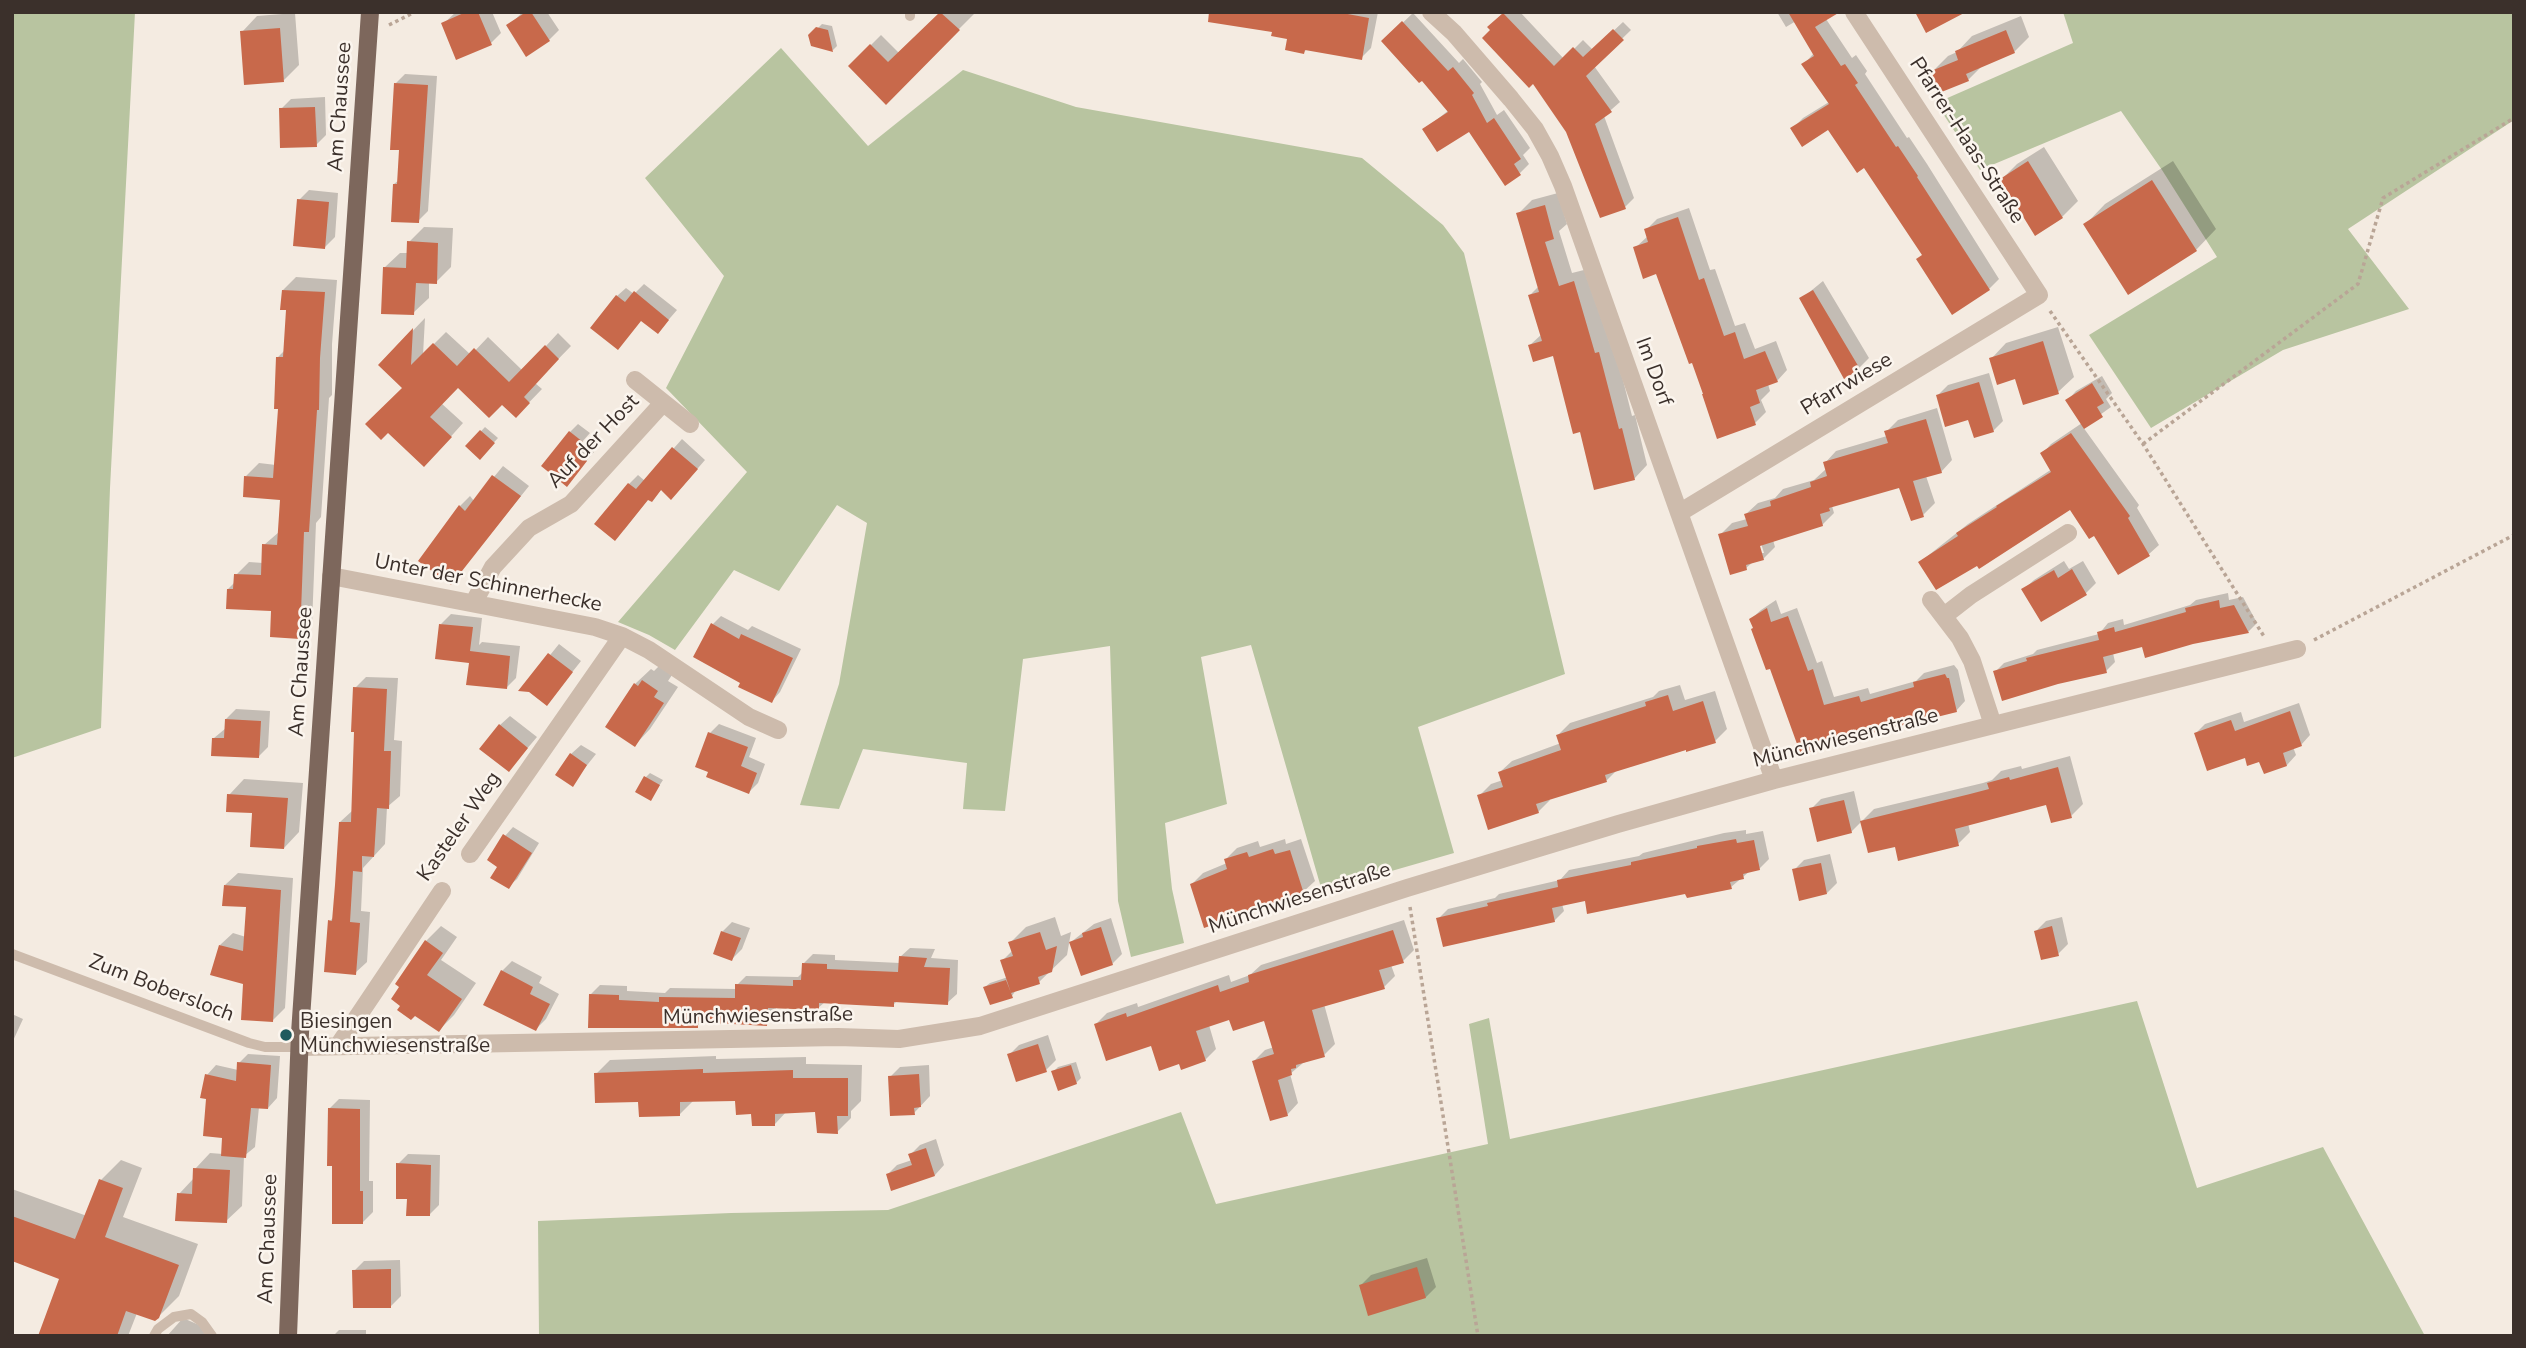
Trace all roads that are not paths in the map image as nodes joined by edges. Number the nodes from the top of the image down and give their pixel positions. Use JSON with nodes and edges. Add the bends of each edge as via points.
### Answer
{"nodes":[{"id":1,"x":370,"y":12,"type":"edge"},
{"id":2,"x":1854,"y":12,"type":"edge"},
{"id":3,"x":1432,"y":13,"type":"edge"},
{"id":4,"x":2039,"y":295,"type":"joint"},
{"id":5,"x":635,"y":380,"type":"dead end"},
{"id":6,"x":662,"y":404,"type":"junction"},
{"id":7,"x":690,"y":424,"type":"dead end"},
{"id":8,"x":1679,"y":513,"type":"junction"},
{"id":9,"x":2068,"y":533,"type":"dead end"},
{"id":10,"x":331,"y":576,"type":"junction"},
{"id":11,"x":1931,"y":600,"type":"dead end"},
{"id":12,"x":474,"y":602,"type":"junction"},
{"id":13,"x":1944,"y":616,"type":"junction"},
{"id":14,"x":622,"y":636,"type":"junction"},
{"id":15,"x":2297,"y":649,"type":"road end"},
{"id":16,"x":1993,"y":724,"type":"junction"},
{"id":17,"x":778,"y":730,"type":"dead end"},
{"id":18,"x":1774,"y":780,"type":"junction"},
{"id":19,"x":470,"y":854,"type":"dead end"},
{"id":20,"x":442,"y":891,"type":"dead end"},
{"id":21,"x":12,"y":954,"type":"edge"},
{"id":22,"x":338,"y":1046,"type":"junction"},
{"id":23,"x":299,"y":1047,"type":"junction"},
{"id":24,"x":154,"y":1336,"type":"edge"},
{"id":25,"x":212,"y":1336,"type":"edge"},
{"id":26,"x":288,"y":1336,"type":"edge"}],
"edges":[{"from":1,"to":10,"type":"main road","name":"Am Chaussee"},
{"from":2,"to":4,"type":"street","name":"Pfarrer-Haas-Straße"},
{"from":3,"to":8,"type":"street","name":"Im Dorf","via":[[1511,99],[1550,156]]},
{"from":4,"to":8,"type":"street","name":"Pfarrwiese"},
{"from":5,"to":6,"type":"street","name":"Auf der Host"},
{"from":6,"to":7,"type":"street","name":"Auf der Host"},
{"from":6,"to":12,"type":"street","name":"Auf der Host","via":[[571,504],[529,528],[493,567]]},
{"from":8,"to":18,"type":"street","name":"Im Dorf"},
{"from":9,"to":13,"type":"street"},
{"from":10,"to":12,"type":"street","name":"Unter der Schinnerhecke"},
{"from":10,"to":23,"type":"main road","name":"Am Chaussee"},
{"from":11,"to":13,"type":"street"},
{"from":12,"to":14,"type":"street","name":"Unter der Schinnerhecke"},
{"from":13,"to":16,"type":"street","via":[[1972,661]]},
{"from":14,"to":17,"type":"street","name":"Unter der Schinnerhecke","via":[[749,717]]},
{"from":14,"to":19,"type":"street","name":"Kasteler Weg"},
{"from":15,"to":16,"type":"street","name":"Münchwiesenstraße"},
{"from":16,"to":18,"type":"street","name":"Münchwiesenstraße"},
{"from":18,"to":22,"type":"street","name":"Münchwiesenstraße","via":[[1407,888],[1047,1006],[939,1034],[899,1039]]},
{"from":20,"to":22,"type":"street","name":"Kasteler Weg"},
{"from":21,"to":23,"type":"lane","name":"Zum Bobersloch","via":[[249,1043]]},
{"from":22,"to":23,"type":"street","name":"Münchwiesenstraße"},
{"from":23,"to":26,"type":"main road","name":"Am Chaussee"},
{"from":24,"to":25,"type":"lane","via":[[174,1317],[191,1314]]}]}
